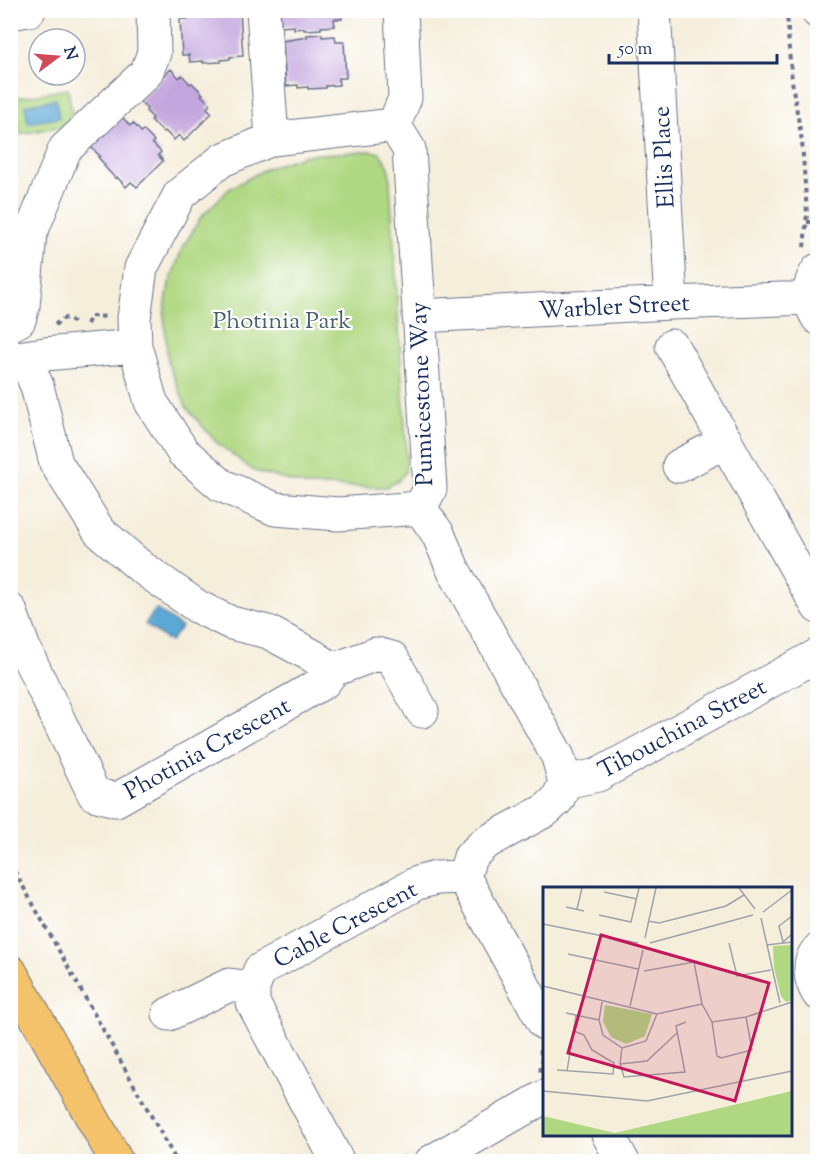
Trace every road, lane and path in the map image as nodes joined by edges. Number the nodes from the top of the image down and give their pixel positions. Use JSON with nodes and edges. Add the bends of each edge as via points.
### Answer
{"nodes":[{"id":1,"x":29,"y":10,"type":"edge"},
{"id":2,"x":153,"y":10,"type":"edge"},
{"id":3,"x":263,"y":10,"type":"edge"},
{"id":4,"x":401,"y":10,"type":"edge"},
{"id":5,"x":654,"y":10,"type":"edge"},
{"id":6,"x":787,"y":10,"type":"edge"},
{"id":7,"x":10,"y":13,"type":"edge"},
{"id":8,"x":394,"y":125,"type":"junction"},
{"id":9,"x":272,"y":139,"type":"junction"},
{"id":10,"x":807,"y":222,"type":"junction"},
{"id":11,"x":818,"y":222,"type":"edge"},
{"id":12,"x":812,"y":284,"type":"edge"},
{"id":13,"x":671,"y":303,"type":"junction"},
{"id":14,"x":419,"y":316,"type":"junction"},
{"id":15,"x":10,"y":325,"type":"edge"},
{"id":16,"x":135,"y":346,"type":"junction"},
{"id":17,"x":672,"y":346,"type":"dead end"},
{"id":18,"x":17,"y":360,"type":"edge"},
{"id":19,"x":726,"y":441,"type":"junction"},
{"id":20,"x":678,"y":466,"type":"dead end"},
{"id":21,"x":420,"y":508,"type":"junction"},
{"id":22,"x":818,"y":607,"type":"edge"},
{"id":23,"x":10,"y":610,"type":"edge"},
{"id":24,"x":818,"y":655,"type":"edge"},
{"id":25,"x":333,"y":670,"type":"junction"},
{"id":26,"x":422,"y":711,"type":"dead end"},
{"id":27,"x":565,"y":782,"type":"junction"},
{"id":28,"x":10,"y":863,"type":"edge"},
{"id":29,"x":464,"y":877,"type":"junction"},
{"id":30,"x":818,"y":950,"type":"edge"},
{"id":31,"x":10,"y":971,"type":"edge"},
{"id":32,"x":253,"y":988,"type":"junction"},
{"id":33,"x":818,"y":993,"type":"edge"},
{"id":34,"x":169,"y":1014,"type":"dead end"},
{"id":35,"x":543,"y":1021,"type":"edge"},
{"id":36,"x":543,"y":1098,"type":"edge"},
{"id":37,"x":609,"y":1136,"type":"edge"},
{"id":38,"x":117,"y":1161,"type":"edge"},
{"id":39,"x":177,"y":1161,"type":"edge"},
{"id":40,"x":338,"y":1161,"type":"edge"},
{"id":41,"x":430,"y":1161,"type":"edge"},
{"id":42,"x":622,"y":1161,"type":"edge"}],
"edges":[{"from":1,"to":7,"type":"street"},
{"from":2,"to":15,"type":"street","via":[[154,53],[146,73],[65,149],[30,235],[23,306],[19,320]]},
{"from":3,"to":9,"type":"street"},
{"from":4,"to":8,"type":"street","via":[[405,98]]},
{"from":5,"to":13,"type":"street","name":"Ellis Place"},
{"from":6,"to":10,"type":"path"},
{"from":8,"to":9,"type":"street"},
{"from":8,"to":14,"type":"street","name":"Pumicestone Way","via":[[409,149]]},
{"from":9,"to":16,"type":"street","via":[[222,160],[180,194],[141,268],[134,318]]},
{"from":10,"to":11,"type":"path"},
{"from":10,"to":12,"type":"path","via":[[805,244]]},
{"from":12,"to":13,"type":"street","name":"Warbler Street"},
{"from":13,"to":14,"type":"street","name":"Warbler Street"},
{"from":14,"to":21,"type":"street","name":"Pumicestone Way","via":[[430,489]]},
{"from":16,"to":18,"type":"street"},
{"from":16,"to":21,"type":"street","via":[[151,402],[183,452],[221,485],[274,509],[338,514]]},
{"from":17,"to":19,"type":"street"},
{"from":18,"to":25,"type":"street","via":[[37,386],[56,463],[99,531],[198,607],[231,623],[268,632]]},
{"from":19,"to":20,"type":"street"},
{"from":19,"to":22,"type":"street"},
{"from":21,"to":27,"type":"street","name":"Pumicestone Way","via":[[438,534],[453,570],[558,757]]},
{"from":23,"to":25,"type":"street","name":"Photinia Crescent","via":[[23,646],[94,794],[116,800],[324,682]]},
{"from":24,"to":27,"type":"street","name":"Tibouchina Street","via":[[598,776]]},
{"from":25,"to":26,"type":"street","name":"Photinia Crescent","via":[[376,654],[392,658]]},
{"from":27,"to":29,"type":"street","name":"Tibouchina Street","via":[[558,799],[546,810],[485,843],[470,857]]},
{"from":28,"to":39,"type":"path"},
{"from":29,"to":32,"type":"street","name":"Cable Crescent","via":[[417,883],[260,970]]},
{"from":29,"to":35,"type":"street"},
{"from":30,"to":33,"type":"street","via":[[810,971]]},
{"from":31,"to":38,"type":"main road"},
{"from":32,"to":34,"type":"street","via":[[230,985]]},
{"from":32,"to":40,"type":"street","name":"Cable Crescent","via":[[253,1003]]},
{"from":36,"to":41,"type":"street"},
{"from":37,"to":42,"type":"street"}]}
